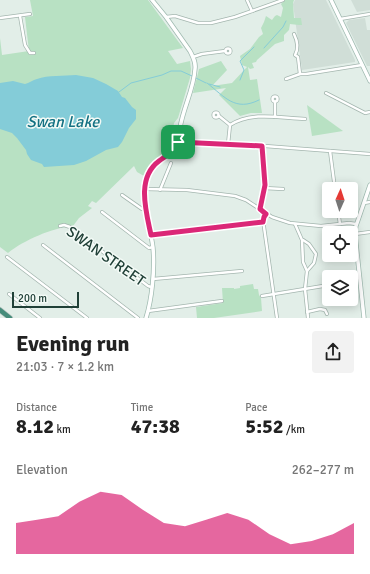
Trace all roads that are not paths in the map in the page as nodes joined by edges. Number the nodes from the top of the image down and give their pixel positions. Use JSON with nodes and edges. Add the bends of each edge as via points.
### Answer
{"nodes":[{"id":1,"x":152,"y":0,"type":"edge"},
{"id":2,"x":247,"y":0,"type":"edge"},
{"id":3,"x":283,"y":0,"type":"edge"},
{"id":4,"x":331,"y":0,"type":"edge"},
{"id":5,"x":252,"y":11,"type":"junction"},
{"id":6,"x":30,"y":14,"type":"dead end"},
{"id":7,"x":370,"y":14,"type":"edge"},
{"id":8,"x":20,"y":16,"type":"junction"},
{"id":9,"x":166,"y":17,"type":"junction"},
{"id":10,"x":0,"y":18,"type":"edge"},
{"id":11,"x":340,"y":19,"type":"junction"},
{"id":12,"x":294,"y":34,"type":"dead end"},
{"id":13,"x":225,"y":51,"type":"dead end"},
{"id":14,"x":34,"y":53,"type":"dead end"},
{"id":15,"x":193,"y":57,"type":"junction"},
{"id":16,"x":362,"y":66,"type":"junction"},
{"id":17,"x":370,"y":69,"type":"edge"},
{"id":18,"x":364,"y":70,"type":"junction"},
{"id":19,"x":300,"y":74,"type":"junction"},
{"id":20,"x":286,"y":79,"type":"dead end"},
{"id":21,"x":370,"y":81,"type":"edge"},
{"id":22,"x":326,"y":93,"type":"dead end"},
{"id":23,"x":275,"y":102,"type":"dead end"},
{"id":24,"x":370,"y":112,"type":"edge"},
{"id":25,"x":219,"y":116,"type":"dead end"},
{"id":26,"x":274,"y":117,"type":"junction"},
{"id":27,"x":305,"y":119,"type":"dead end"},
{"id":28,"x":230,"y":125,"type":"junction"},
{"id":29,"x":178,"y":142,"type":"junction"},
{"id":30,"x":228,"y":144,"type":"junction"},
{"id":31,"x":262,"y":146,"type":"junction"},
{"id":32,"x":330,"y":151,"type":"junction"},
{"id":33,"x":370,"y":154,"type":"edge"},
{"id":34,"x":171,"y":163,"type":"dead end"},
{"id":35,"x":334,"y":182,"type":"edge"},
{"id":36,"x":370,"y":185,"type":"edge"},
{"id":37,"x":264,"y":188,"type":"junction"},
{"id":38,"x":145,"y":189,"type":"junction"},
{"id":39,"x":283,"y":189,"type":"dead end"},
{"id":40,"x":160,"y":190,"type":"junction"},
{"id":41,"x":122,"y":195,"type":"dead end"},
{"id":42,"x":370,"y":202,"type":"edge"},
{"id":43,"x":364,"y":203,"type":"junction"},
{"id":44,"x":146,"y":209,"type":"junction"},
{"id":45,"x":260,"y":209,"type":"junction"},
{"id":46,"x":102,"y":212,"type":"dead end"},
{"id":47,"x":266,"y":214,"type":"junction"},
{"id":48,"x":339,"y":218,"type":"edge"},
{"id":49,"x":263,"y":222,"type":"junction"},
{"id":50,"x":295,"y":224,"type":"junction"},
{"id":51,"x":340,"y":224,"type":"junction"},
{"id":52,"x":357,"y":224,"type":"joint"},
{"id":53,"x":60,"y":226,"type":"dead end"},
{"id":54,"x":370,"y":232,"type":"edge"},
{"id":55,"x":358,"y":234,"type":"edge"},
{"id":56,"x":151,"y":235,"type":"junction"},
{"id":57,"x":302,"y":240,"type":"junction"},
{"id":58,"x":43,"y":245,"type":"dead end"},
{"id":59,"x":153,"y":248,"type":"junction"},
{"id":60,"x":7,"y":256,"type":"dead end"},
{"id":61,"x":358,"y":262,"type":"edge"},
{"id":62,"x":242,"y":271,"type":"dead end"},
{"id":63,"x":307,"y":271,"type":"junction"},
{"id":64,"x":152,"y":279,"type":"junction"},
{"id":65,"x":322,"y":286,"type":"edge"},
{"id":66,"x":152,"y":287,"type":"junction"},
{"id":67,"x":305,"y":289,"type":"junction"},
{"id":68,"x":9,"y":294,"type":"dead end"},
{"id":69,"x":274,"y":294,"type":"junction"},
{"id":70,"x":262,"y":296,"type":"dead end"},
{"id":71,"x":222,"y":302,"type":"dead end"},
{"id":72,"x":0,"y":310,"type":"edge"},
{"id":73,"x":148,"y":311,"type":"junction"},
{"id":74,"x":307,"y":312,"type":"junction"},
{"id":75,"x":327,"y":314,"type":"dead end"},
{"id":76,"x":10,"y":318,"type":"edge"},
{"id":77,"x":40,"y":318,"type":"edge"},
{"id":78,"x":87,"y":318,"type":"edge"},
{"id":79,"x":138,"y":318,"type":"edge"},
{"id":80,"x":146,"y":318,"type":"edge"},
{"id":81,"x":277,"y":318,"type":"edge"},
{"id":82,"x":308,"y":318,"type":"edge"},
{"id":83,"x":364,"y":318,"type":"edge"}],
"edges":[{"from":1,"to":9,"type":"main road"},
{"from":2,"to":5,"type":"street"},
{"from":3,"to":5,"type":"street"},
{"from":4,"to":11,"type":"main road"},
{"from":5,"to":9,"type":"street","via":[[203,23],[180,16]]},
{"from":6,"to":8,"type":"street"},
{"from":7,"to":11,"type":"street"},
{"from":8,"to":10,"type":"street"},
{"from":8,"to":14,"type":"street","via":[[26,48],[30,53]]},
{"from":9,"to":15,"type":"main road"},
{"from":11,"to":16,"type":"main road"},
{"from":12,"to":19,"type":"street","via":[[298,50],[295,55],[298,57]]},
{"from":13,"to":15,"type":"street"},
{"from":15,"to":29,"type":"main road","via":[[194,77]]},
{"from":16,"to":18,"type":"main road"},
{"from":16,"to":19,"type":"street"},
{"from":17,"to":18,"type":"street"},
{"from":18,"to":21,"type":"main road"},
{"from":19,"to":20,"type":"street"},
{"from":22,"to":24,"type":"street","via":[[365,113]]},
{"from":23,"to":26,"type":"street"},
{"from":25,"to":28,"type":"street"},
{"from":26,"to":27,"type":"street"},
{"from":26,"to":28,"type":"street","via":[[248,117]]},
{"from":28,"to":30,"type":"street"},
{"from":29,"to":30,"type":"street"},
{"from":29,"to":38,"type":"main road","via":[[172,152],[152,168]]},
{"from":30,"to":31,"type":"street"},
{"from":31,"to":32,"type":"street"},
{"from":31,"to":37,"type":"street"},
{"from":32,"to":33,"type":"street"},
{"from":32,"to":35,"type":"street"},
{"from":34,"to":40,"type":"street"},
{"from":36,"to":43,"type":"main road"},
{"from":37,"to":39,"type":"street"},
{"from":37,"to":45,"type":"street"},
{"from":38,"to":40,"type":"street"},
{"from":38,"to":44,"type":"main road"},
{"from":40,"to":45,"type":"street","via":[[227,194]]},
{"from":41,"to":44,"type":"street","via":[[142,209]]},
{"from":42,"to":43,"type":"street"},
{"from":43,"to":52,"type":"main road"},
{"from":44,"to":56,"type":"main road"},
{"from":45,"to":47,"type":"street"},
{"from":46,"to":59,"type":"street"},
{"from":47,"to":49,"type":"street"},
{"from":47,"to":50,"type":"street"},
{"from":48,"to":51,"type":"street"},
{"from":49,"to":56,"type":"street"},
{"from":49,"to":69,"type":"street"},
{"from":50,"to":51,"type":"street"},
{"from":50,"to":57,"type":"street"},
{"from":51,"to":52,"type":"street"},
{"from":53,"to":66,"type":"street","name":"SWAN STREET","via":[[70,227]]},
{"from":54,"to":55,"type":"street"},
{"from":56,"to":59,"type":"main road"},
{"from":57,"to":63,"type":"street","via":[[303,262]]},
{"from":57,"to":63,"type":"street","via":[[309,244],[316,254],[314,263]]},
{"from":58,"to":79,"type":"street"},
{"from":59,"to":64,"type":"main road"},
{"from":60,"to":78,"type":"street"},
{"from":61,"to":83,"type":"main road"},
{"from":62,"to":64,"type":"street"},
{"from":63,"to":67,"type":"street"},
{"from":64,"to":66,"type":"main road"},
{"from":65,"to":67,"type":"street"},
{"from":66,"to":73,"type":"main road"},
{"from":67,"to":69,"type":"street"},
{"from":67,"to":74,"type":"street"},
{"from":68,"to":77,"type":"street"},
{"from":69,"to":70,"type":"street"},
{"from":69,"to":81,"type":"street"},
{"from":71,"to":73,"type":"street"},
{"from":72,"to":76,"type":"highway"},
{"from":73,"to":80,"type":"main road"},
{"from":74,"to":75,"type":"street","via":[[322,309]]},
{"from":74,"to":82,"type":"street"}]}
